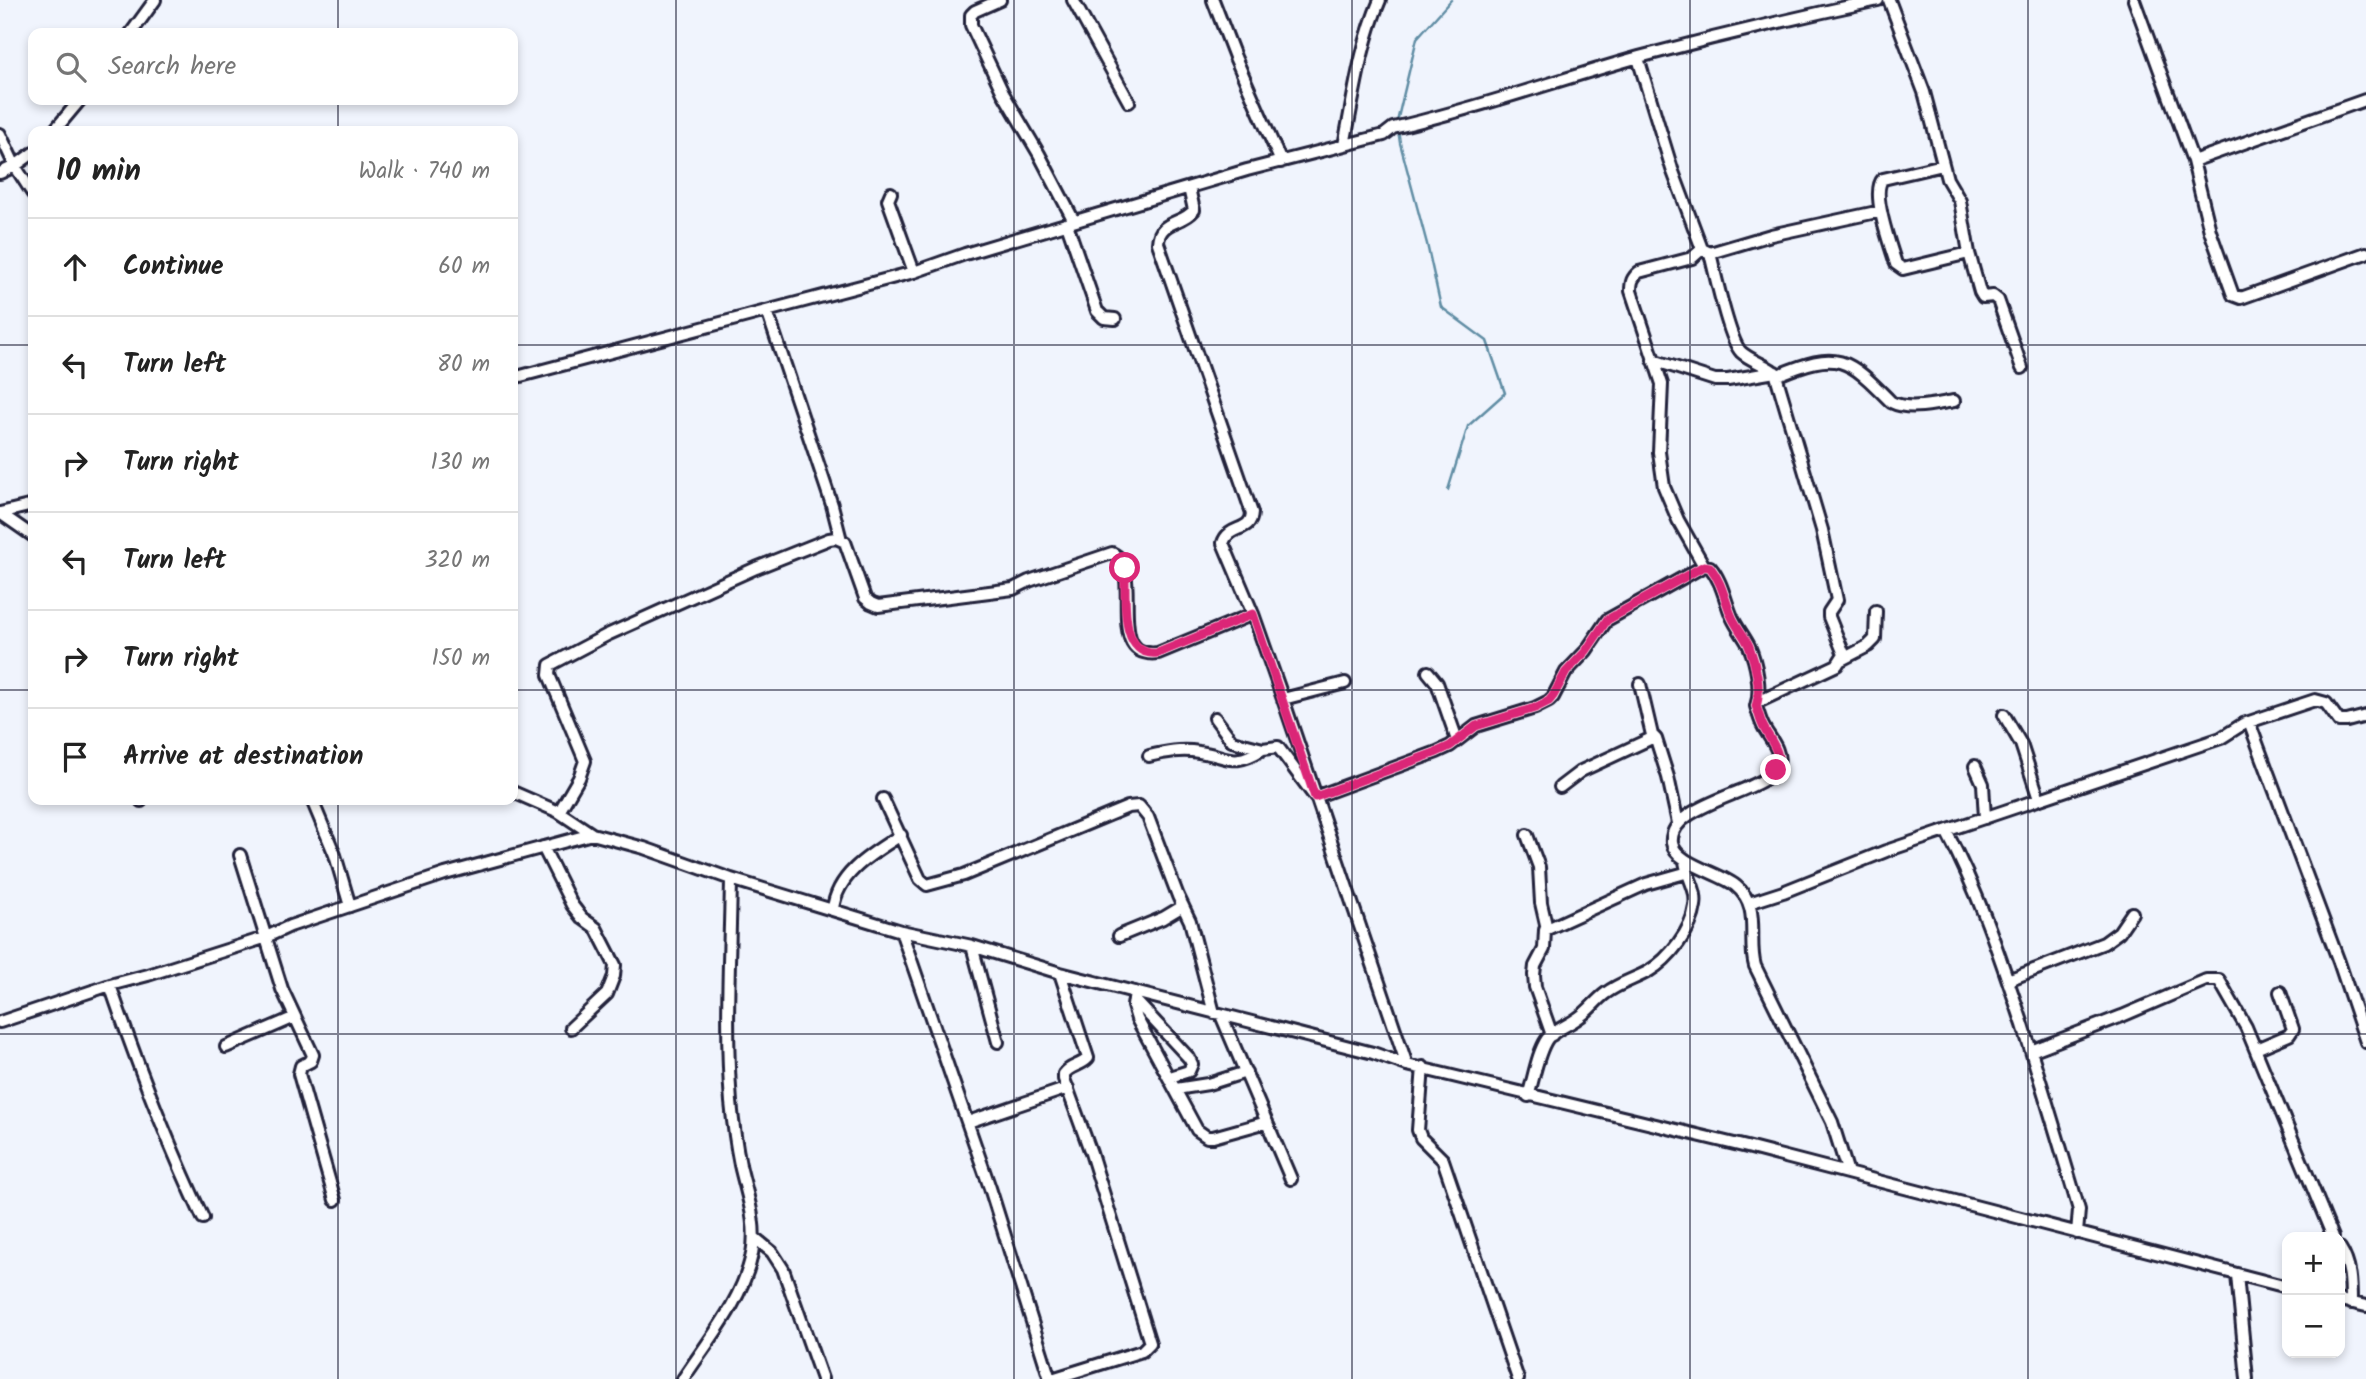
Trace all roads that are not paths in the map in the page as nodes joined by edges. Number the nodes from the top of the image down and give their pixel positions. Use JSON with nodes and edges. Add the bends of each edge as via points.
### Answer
{"nodes":[{"id":1,"x":155,"y":0,"type":"edge"},
{"id":2,"x":1000,"y":0,"type":"edge"},
{"id":3,"x":1073,"y":0,"type":"edge"},
{"id":4,"x":1213,"y":0,"type":"edge"},
{"id":5,"x":1380,"y":0,"type":"edge"},
{"id":6,"x":1878,"y":0,"type":"edge"},
{"id":7,"x":1889,"y":0,"type":"edge"},
{"id":8,"x":2134,"y":0,"type":"edge"},
{"id":9,"x":135,"y":28,"type":"edge"},
{"id":10,"x":1638,"y":58,"type":"junction"},
{"id":11,"x":2365,"y":100,"type":"edge"},
{"id":12,"x":1129,"y":102,"type":"dead end"},
{"id":13,"x":76,"y":105,"type":"edge"},
{"id":14,"x":58,"y":126,"type":"edge"},
{"id":15,"x":0,"y":134,"type":"edge"},
{"id":16,"x":1344,"y":145,"type":"junction"},
{"id":17,"x":28,"y":157,"type":"edge"},
{"id":18,"x":2193,"y":161,"type":"junction"},
{"id":19,"x":1281,"y":162,"type":"junction"},
{"id":20,"x":1943,"y":165,"type":"junction"},
{"id":21,"x":15,"y":166,"type":"junction"},
{"id":22,"x":0,"y":173,"type":"edge"},
{"id":23,"x":28,"y":186,"type":"edge"},
{"id":24,"x":1189,"y":188,"type":"junction"},
{"id":25,"x":891,"y":193,"type":"dead end"},
{"id":26,"x":1881,"y":211,"type":"junction"},
{"id":27,"x":1071,"y":223,"type":"junction"},
{"id":28,"x":1706,"y":251,"type":"junction"},
{"id":29,"x":1969,"y":253,"type":"junction"},
{"id":30,"x":2366,"y":253,"type":"edge"},
{"id":31,"x":914,"y":272,"type":"junction"},
{"id":32,"x":767,"y":311,"type":"junction"},
{"id":33,"x":1115,"y":319,"type":"dead end"},
{"id":34,"x":1653,"y":360,"type":"junction"},
{"id":35,"x":2022,"y":368,"type":"dead end"},
{"id":36,"x":1776,"y":373,"type":"junction"},
{"id":37,"x":518,"y":377,"type":"edge"},
{"id":38,"x":1954,"y":401,"type":"dead end"},
{"id":39,"x":28,"y":506,"type":"edge"},
{"id":40,"x":0,"y":513,"type":"edge"},
{"id":41,"x":28,"y":533,"type":"edge"},
{"id":42,"x":841,"y":540,"type":"junction"},
{"id":43,"x":1704,"y":566,"type":"junction"},
{"id":44,"x":1876,"y":611,"type":"dead end"},
{"id":45,"x":1253,"y":614,"type":"junction"},
{"id":46,"x":1841,"y":660,"type":"junction"},
{"id":47,"x":1428,"y":672,"type":"dead end"},
{"id":48,"x":1345,"y":683,"type":"dead end"},
{"id":49,"x":1640,"y":684,"type":"dead end"},
{"id":50,"x":1283,"y":699,"type":"junction"},
{"id":51,"x":1758,"y":702,"type":"junction"},
{"id":52,"x":2004,"y":715,"type":"dead end"},
{"id":53,"x":2366,"y":716,"type":"edge"},
{"id":54,"x":1215,"y":718,"type":"dead end"},
{"id":55,"x":2249,"y":722,"type":"junction"},
{"id":56,"x":1652,"y":735,"type":"junction"},
{"id":57,"x":1457,"y":740,"type":"junction"},
{"id":58,"x":1263,"y":749,"type":"junction"},
{"id":59,"x":1149,"y":756,"type":"dead end"},
{"id":60,"x":1975,"y":766,"type":"dead end"},
{"id":61,"x":1560,"y":787,"type":"dead end"},
{"id":62,"x":518,"y":794,"type":"edge"},
{"id":63,"x":1315,"y":797,"type":"junction"},
{"id":64,"x":883,"y":799,"type":"dead end"},
{"id":65,"x":2039,"y":799,"type":"junction"},
{"id":66,"x":314,"y":805,"type":"edge"},
{"id":67,"x":559,"y":812,"type":"junction"},
{"id":68,"x":1985,"y":818,"type":"junction"},
{"id":69,"x":1678,"y":823,"type":"junction"},
{"id":70,"x":1946,"y":831,"type":"junction"},
{"id":71,"x":592,"y":834,"type":"junction"},
{"id":72,"x":901,"y":835,"type":"junction"},
{"id":73,"x":1527,"y":835,"type":"dead end"},
{"id":74,"x":543,"y":848,"type":"junction"},
{"id":75,"x":240,"y":855,"type":"dead end"},
{"id":76,"x":1685,"y":860,"type":"junction"},
{"id":77,"x":1685,"y":873,"type":"junction"},
{"id":78,"x":731,"y":879,"type":"junction"},
{"id":79,"x":1749,"y":903,"type":"junction"},
{"id":80,"x":350,"y":906,"type":"junction"},
{"id":81,"x":1183,"y":906,"type":"junction"},
{"id":82,"x":833,"y":909,"type":"junction"},
{"id":83,"x":2132,"y":914,"type":"dead end"},
{"id":84,"x":1547,"y":929,"type":"junction"},
{"id":85,"x":901,"y":931,"type":"junction"},
{"id":86,"x":1119,"y":936,"type":"dead end"},
{"id":87,"x":264,"y":938,"type":"junction"},
{"id":88,"x":972,"y":946,"type":"junction"},
{"id":89,"x":1060,"y":973,"type":"junction"},
{"id":90,"x":2008,"y":981,"type":"junction"},
{"id":91,"x":110,"y":985,"type":"junction"},
{"id":92,"x":2280,"y":992,"type":"dead end"},
{"id":93,"x":1135,"y":995,"type":"junction"},
{"id":94,"x":1218,"y":1014,"type":"junction"},
{"id":95,"x":295,"y":1017,"type":"junction"},
{"id":96,"x":0,"y":1022,"type":"edge"},
{"id":97,"x":571,"y":1028,"type":"dead end"},
{"id":98,"x":1552,"y":1035,"type":"junction"},
{"id":99,"x":998,"y":1042,"type":"dead end"},
{"id":100,"x":2366,"y":1042,"type":"edge"},
{"id":101,"x":226,"y":1047,"type":"dead end"},
{"id":102,"x":2256,"y":1049,"type":"junction"},
{"id":103,"x":2031,"y":1051,"type":"junction"},
{"id":104,"x":1407,"y":1065,"type":"junction"},
{"id":105,"x":1423,"y":1067,"type":"junction"},
{"id":106,"x":1246,"y":1072,"type":"junction"},
{"id":107,"x":1170,"y":1077,"type":"junction"},
{"id":108,"x":1068,"y":1088,"type":"junction"},
{"id":109,"x":1176,"y":1089,"type":"junction"},
{"id":110,"x":1528,"y":1096,"type":"junction"},
{"id":111,"x":968,"y":1122,"type":"junction"},
{"id":112,"x":1267,"y":1122,"type":"junction"},
{"id":113,"x":1848,"y":1173,"type":"junction"},
{"id":114,"x":1291,"y":1179,"type":"dead end"},
{"id":115,"x":335,"y":1200,"type":"dead end"},
{"id":116,"x":203,"y":1218,"type":"dead end"},
{"id":117,"x":2331,"y":1232,"type":"edge"},
{"id":118,"x":2077,"y":1233,"type":"junction"},
{"id":119,"x":755,"y":1238,"type":"junction"},
{"id":120,"x":2345,"y":1257,"type":"edge"},
{"id":121,"x":2237,"y":1275,"type":"junction"},
{"id":122,"x":2282,"y":1286,"type":"edge"},
{"id":123,"x":2346,"y":1301,"type":"edge"},
{"id":124,"x":2366,"y":1306,"type":"edge"},
{"id":125,"x":683,"y":1379,"type":"edge"},
{"id":126,"x":822,"y":1379,"type":"edge"},
{"id":127,"x":1051,"y":1379,"type":"edge"},
{"id":128,"x":1518,"y":1379,"type":"edge"},
{"id":129,"x":2248,"y":1379,"type":"edge"}],
"edges":[{"from":1,"to":9,"type":"street"},
{"from":2,"to":27,"type":"street","via":[[975,11],[971,25]]},
{"from":3,"to":12,"type":"street"},
{"from":4,"to":19,"type":"street"},
{"from":5,"to":16,"type":"street","via":[[1360,62]]},
{"from":6,"to":10,"type":"street"},
{"from":7,"to":20,"type":"street","via":[[1924,92]]},
{"from":8,"to":18,"type":"street"},
{"from":10,"to":16,"type":"street"},
{"from":10,"to":28,"type":"street","via":[[1659,131]]},
{"from":11,"to":18,"type":"street"},
{"from":13,"to":14,"type":"street"},
{"from":15,"to":21,"type":"street"},
{"from":16,"to":19,"type":"street"},
{"from":17,"to":21,"type":"street"},
{"from":18,"to":30,"type":"street","via":[[2216,250],[2230,292],[2238,299]]},
{"from":19,"to":24,"type":"street"},
{"from":20,"to":26,"type":"street","via":[[1883,180],[1878,186]]},
{"from":20,"to":29,"type":"street","via":[[1960,201]]},
{"from":21,"to":22,"type":"street"},
{"from":21,"to":23,"type":"street"},
{"from":24,"to":27,"type":"street"},
{"from":24,"to":45,"type":"street","via":[[1194,210],[1161,229],[1158,243],[1252,513],[1249,523],[1231,531],[1223,544]]},
{"from":25,"to":31,"type":"street","via":[[888,200]]},
{"from":26,"to":28,"type":"street"},
{"from":26,"to":29,"type":"street","via":[[1900,269]]},
{"from":27,"to":31,"type":"street"},
{"from":27,"to":33,"type":"street","via":[[1097,311],[1101,317]]},
{"from":28,"to":34,"type":"street","via":[[1633,277],[1631,291]]},
{"from":28,"to":36,"type":"street","via":[[1738,348]]},
{"from":29,"to":35,"type":"street","via":[[1983,297],[1998,300]]},
{"from":31,"to":32,"type":"street"},
{"from":32,"to":37,"type":"street"},
{"from":32,"to":42,"type":"street"},
{"from":34,"to":36,"type":"street","via":[[1716,380]]},
{"from":34,"to":43,"type":"street","via":[[1662,384],[1659,452],[1664,487]]},
{"from":36,"to":38,"type":"street","via":[[1829,359],[1853,365],[1897,405]]},
{"from":36,"to":46,"type":"street","via":[[1822,530],[1837,600],[1828,614],[1843,650]]},
{"from":39,"to":40,"type":"street"},
{"from":40,"to":41,"type":"street"},
{"from":42,"to":45,"type":"street","via":[[865,598],[878,606],[1013,589],[1112,553],[1125,568],[1128,631],[1140,651],[1158,653]]},
{"from":42,"to":67,"type":"street","via":[[829,539],[756,568],[550,665],[551,682],[585,761]]},
{"from":43,"to":51,"type":"street","via":[[1714,572],[1748,645]]},
{"from":43,"to":57,"type":"street","via":[[1607,620],[1549,701],[1476,726]]},
{"from":44,"to":46,"type":"street","via":[[1875,639]]},
{"from":45,"to":50,"type":"street"},
{"from":46,"to":51,"type":"street"},
{"from":47,"to":57,"type":"street","via":[[1437,683]]},
{"from":48,"to":50,"type":"street"},
{"from":49,"to":56,"type":"street"},
{"from":50,"to":63,"type":"street"},
{"from":51,"to":69,"type":"street","via":[[1762,725],[1777,749],[1776,770]]},
{"from":52,"to":65,"type":"street","via":[[2021,744]]},
{"from":53,"to":55,"type":"street","via":[[2339,720],[2319,700]]},
{"from":54,"to":58,"type":"street","via":[[1232,741]]},
{"from":55,"to":65,"type":"street","via":[[2221,738]]},
{"from":55,"to":100,"type":"street"},
{"from":56,"to":61,"type":"street","via":[[1581,771]]},
{"from":56,"to":69,"type":"street"},
{"from":57,"to":63,"type":"street","via":[[1437,752]]},
{"from":58,"to":59,"type":"street","via":[[1233,760],[1188,751]]},
{"from":58,"to":63,"type":"street","via":[[1278,747]]},
{"from":60,"to":68,"type":"street","via":[[1983,784]]},
{"from":62,"to":67,"type":"street"},
{"from":63,"to":104,"type":"street"},
{"from":64,"to":72,"type":"street"},
{"from":65,"to":68,"type":"street"},
{"from":66,"to":80,"type":"street"},
{"from":67,"to":71,"type":"street"},
{"from":68,"to":70,"type":"street"},
{"from":69,"to":76,"type":"street","via":[[1672,842]]},
{"from":70,"to":79,"type":"street"},
{"from":70,"to":90,"type":"street","via":[[1983,907]]},
{"from":71,"to":74,"type":"street"},
{"from":71,"to":78,"type":"street"},
{"from":72,"to":81,"type":"street","via":[[920,879],[932,885],[1139,806],[1148,817]]},
{"from":72,"to":82,"type":"street","via":[[854,869],[839,888]]},
{"from":73,"to":84,"type":"street","via":[[1540,873]]},
{"from":74,"to":80,"type":"street"},
{"from":74,"to":97,"type":"street","via":[[572,905],[596,928],[614,965],[607,994]]},
{"from":75,"to":87,"type":"street"},
{"from":76,"to":77,"type":"street"},
{"from":76,"to":79,"type":"street","via":[[1728,880]]},
{"from":77,"to":84,"type":"street","via":[[1646,884]]},
{"from":77,"to":98,"type":"street","via":[[1695,890],[1695,909],[1665,958],[1612,988],[1581,1017]]},
{"from":78,"to":82,"type":"street"},
{"from":78,"to":119,"type":"street","via":[[731,1100]]},
{"from":79,"to":113,"type":"street","via":[[1755,966],[1832,1122]]},
{"from":80,"to":87,"type":"street"},
{"from":81,"to":86,"type":"street"},
{"from":81,"to":94,"type":"street"},
{"from":82,"to":85,"type":"street"},
{"from":83,"to":90,"type":"street","via":[[2104,943]]},
{"from":84,"to":98,"type":"street","via":[[1534,975]]},
{"from":85,"to":88,"type":"street"},
{"from":85,"to":111,"type":"street"},
{"from":87,"to":91,"type":"street"},
{"from":87,"to":95,"type":"street"},
{"from":88,"to":89,"type":"street"},
{"from":88,"to":99,"type":"street"},
{"from":89,"to":93,"type":"street"},
{"from":89,"to":108,"type":"street","via":[[1087,1058],[1066,1070]]},
{"from":90,"to":103,"type":"street"},
{"from":91,"to":96,"type":"street"},
{"from":91,"to":116,"type":"street","via":[[155,1110]]},
{"from":92,"to":102,"type":"street","via":[[2293,1029]]},
{"from":93,"to":94,"type":"street"},
{"from":93,"to":107,"type":"street","via":[[1134,1012]]},
{"from":93,"to":107,"type":"street","via":[[1192,1064],[1189,1071]]},
{"from":94,"to":104,"type":"street"},
{"from":94,"to":106,"type":"street"},
{"from":95,"to":101,"type":"street"},
{"from":95,"to":115,"type":"street","via":[[313,1055],[300,1066],[299,1074]]},
{"from":98,"to":110,"type":"street","via":[[1543,1047]]},
{"from":102,"to":103,"type":"street","via":[[2222,983],[2215,979]]},
{"from":102,"to":117,"type":"street"},
{"from":103,"to":118,"type":"street","via":[[2079,1210]]},
{"from":104,"to":105,"type":"street"},
{"from":105,"to":110,"type":"street"},
{"from":105,"to":128,"type":"street","via":[[1418,1130],[1443,1160]]},
{"from":106,"to":109,"type":"street"},
{"from":106,"to":112,"type":"street"},
{"from":107,"to":109,"type":"street"},
{"from":108,"to":111,"type":"street"},
{"from":108,"to":127,"type":"street","via":[[1150,1343],[1142,1351]]},
{"from":109,"to":112,"type":"street","via":[[1197,1130],[1207,1137]]},
{"from":110,"to":113,"type":"street"},
{"from":111,"to":127,"type":"street"},
{"from":112,"to":114,"type":"street"},
{"from":113,"to":118,"type":"street"},
{"from":118,"to":121,"type":"street"},
{"from":119,"to":125,"type":"street","via":[[734,1301]]},
{"from":119,"to":126,"type":"street","via":[[783,1269]]},
{"from":120,"to":123,"type":"street","via":[[2350,1274]]},
{"from":121,"to":122,"type":"street"},
{"from":121,"to":129,"type":"street"},
{"from":123,"to":124,"type":"street"}]}
